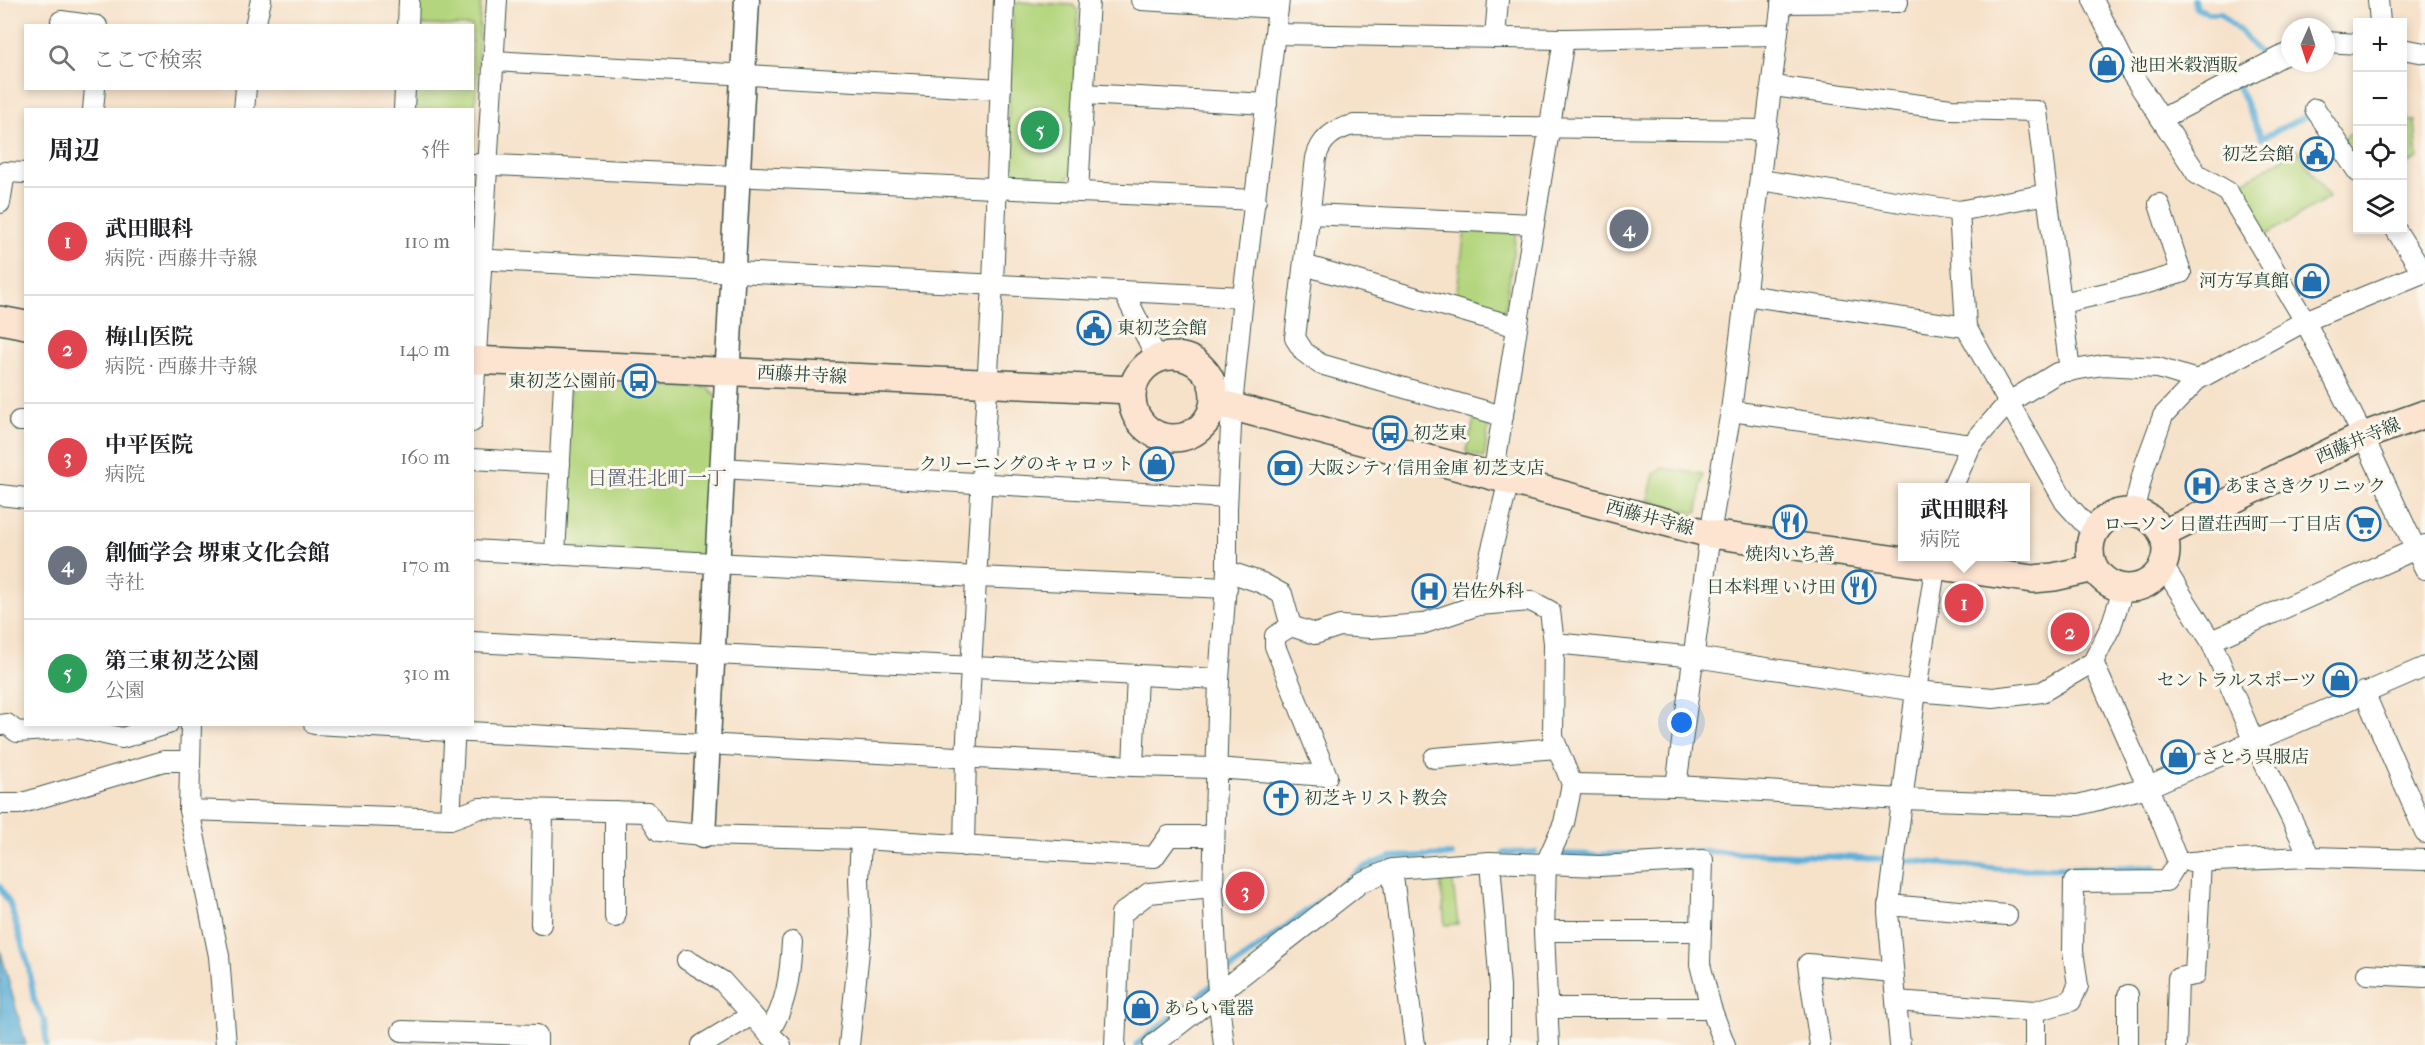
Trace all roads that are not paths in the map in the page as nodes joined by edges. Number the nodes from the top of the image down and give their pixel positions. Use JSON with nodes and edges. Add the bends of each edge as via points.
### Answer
{"nodes":[{"id":1,"x":261,"y":0,"type":"edge"},
{"id":2,"x":409,"y":0,"type":"edge"},
{"id":3,"x":497,"y":0,"type":"edge"},
{"id":4,"x":747,"y":0,"type":"edge"},
{"id":5,"x":1004,"y":0,"type":"edge"},
{"id":6,"x":1089,"y":0,"type":"edge"},
{"id":7,"x":1141,"y":0,"type":"edge"},
{"id":8,"x":1498,"y":0,"type":"edge"},
{"id":9,"x":2093,"y":0,"type":"edge"},
{"id":10,"x":2378,"y":0,"type":"edge"},
{"id":11,"x":1782,"y":1,"type":"edge"},
{"id":12,"x":1898,"y":2,"type":"dead end"},
{"id":13,"x":1278,"y":4,"type":"edge"},
{"id":14,"x":2380,"y":18,"type":"edge"},
{"id":15,"x":61,"y":21,"type":"dead end"},
{"id":16,"x":83,"y":24,"type":"edge"},
{"id":17,"x":255,"y":24,"type":"edge"},
{"id":18,"x":408,"y":24,"type":"edge"},
{"id":19,"x":1275,"y":34,"type":"junction"},
{"id":20,"x":1777,"y":35,"type":"junction"},
{"id":21,"x":1495,"y":38,"type":"junction"},
{"id":22,"x":1564,"y":39,"type":"junction"},
{"id":23,"x":2335,"y":43,"type":"edge"},
{"id":24,"x":2353,"y":44,"type":"edge"},
{"id":25,"x":2407,"y":50,"type":"edge"},
{"id":26,"x":2425,"y":53,"type":"edge"},
{"id":27,"x":2281,"y":56,"type":"edge"},
{"id":28,"x":493,"y":61,"type":"junction"},
{"id":29,"x":741,"y":76,"type":"junction"},
{"id":30,"x":1773,"y":86,"type":"junction"},
{"id":31,"x":1000,"y":89,"type":"junction"},
{"id":32,"x":95,"y":90,"type":"edge"},
{"id":33,"x":246,"y":90,"type":"edge"},
{"id":34,"x":405,"y":90,"type":"edge"},
{"id":35,"x":1084,"y":94,"type":"junction"},
{"id":36,"x":1267,"y":104,"type":"junction"},
{"id":37,"x":93,"y":108,"type":"edge"},
{"id":38,"x":244,"y":108,"type":"edge"},
{"id":39,"x":404,"y":108,"type":"edge"},
{"id":40,"x":2315,"y":109,"type":"dead end"},
{"id":41,"x":2161,"y":119,"type":"junction"},
{"id":42,"x":1549,"y":128,"type":"junction"},
{"id":43,"x":1767,"y":130,"type":"junction"},
{"id":44,"x":480,"y":164,"type":"edge"},
{"id":45,"x":2353,"y":165,"type":"edge"},
{"id":46,"x":24,"y":173,"type":"edge"},
{"id":47,"x":736,"y":175,"type":"junction"},
{"id":48,"x":1760,"y":180,"type":"junction"},
{"id":49,"x":996,"y":188,"type":"junction"},
{"id":50,"x":1078,"y":192,"type":"junction"},
{"id":51,"x":2047,"y":194,"type":"junction"},
{"id":52,"x":1256,"y":200,"type":"junction"},
{"id":53,"x":0,"y":203,"type":"edge"},
{"id":54,"x":2159,"y":204,"type":"dead end"},
{"id":55,"x":1959,"y":211,"type":"junction"},
{"id":56,"x":1310,"y":214,"type":"junction"},
{"id":57,"x":1534,"y":224,"type":"junction"},
{"id":58,"x":2399,"y":234,"type":"edge"},
{"id":59,"x":477,"y":260,"type":"edge"},
{"id":60,"x":1304,"y":265,"type":"junction"},
{"id":61,"x":732,"y":272,"type":"junction"},
{"id":62,"x":2424,"y":273,"type":"edge"},
{"id":63,"x":993,"y":284,"type":"junction"},
{"id":64,"x":1123,"y":291,"type":"junction"},
{"id":65,"x":1745,"y":295,"type":"junction"},
{"id":66,"x":1243,"y":297,"type":"junction"},
{"id":67,"x":2062,"y":303,"type":"junction"},
{"id":68,"x":0,"y":320,"type":"edge"},
{"id":69,"x":2305,"y":321,"type":"junction"},
{"id":70,"x":24,"y":325,"type":"edge"},
{"id":71,"x":1517,"y":327,"type":"junction"},
{"id":72,"x":1966,"y":327,"type":"junction"},
{"id":73,"x":1157,"y":358,"type":"junction"},
{"id":74,"x":474,"y":360,"type":"edge"},
{"id":75,"x":566,"y":364,"type":"junction"},
{"id":76,"x":2070,"y":371,"type":"junction"},
{"id":77,"x":727,"y":372,"type":"junction"},
{"id":78,"x":2197,"y":380,"type":"junction"},
{"id":79,"x":987,"y":384,"type":"junction"},
{"id":80,"x":1132,"y":390,"type":"junction"},
{"id":81,"x":2009,"y":402,"type":"junction"},
{"id":82,"x":1223,"y":404,"type":"junction"},
{"id":83,"x":1731,"y":411,"type":"junction"},
{"id":84,"x":2425,"y":414,"type":"edge"},
{"id":85,"x":1503,"y":416,"type":"junction"},
{"id":86,"x":2363,"y":436,"type":"junction"},
{"id":87,"x":1971,"y":445,"type":"junction"},
{"id":88,"x":474,"y":459,"type":"edge"},
{"id":89,"x":560,"y":464,"type":"junction"},
{"id":90,"x":722,"y":468,"type":"junction"},
{"id":91,"x":1501,"y":478,"type":"junction"},
{"id":92,"x":1954,"y":483,"type":"edge"},
{"id":93,"x":982,"y":484,"type":"junction"},
{"id":94,"x":0,"y":495,"type":"edge"},
{"id":95,"x":24,"y":498,"type":"edge"},
{"id":96,"x":1227,"y":498,"type":"junction"},
{"id":97,"x":2133,"y":512,"type":"junction"},
{"id":98,"x":2095,"y":530,"type":"junction"},
{"id":99,"x":1710,"y":534,"type":"junction"},
{"id":100,"x":2163,"y":534,"type":"junction"},
{"id":101,"x":2420,"y":547,"type":"edge"},
{"id":102,"x":474,"y":550,"type":"edge"},
{"id":103,"x":555,"y":555,"type":"junction"},
{"id":104,"x":1898,"y":556,"type":"edge"},
{"id":105,"x":1936,"y":561,"type":"edge"},
{"id":106,"x":717,"y":564,"type":"junction"},
{"id":107,"x":2163,"y":566,"type":"junction"},
{"id":108,"x":2094,"y":568,"type":"junction"},
{"id":109,"x":2425,"y":569,"type":"edge"},
{"id":110,"x":976,"y":577,"type":"junction"},
{"id":111,"x":1227,"y":579,"type":"junction"},
{"id":112,"x":2124,"y":588,"type":"junction"},
{"id":113,"x":1478,"y":605,"type":"junction"},
{"id":114,"x":1291,"y":626,"type":"junction"},
{"id":115,"x":2211,"y":641,"type":"junction"},
{"id":116,"x":474,"y":642,"type":"edge"},
{"id":117,"x":1554,"y":643,"type":"junction"},
{"id":118,"x":712,"y":654,"type":"junction"},
{"id":119,"x":1695,"y":657,"type":"junction"},
{"id":120,"x":2093,"y":662,"type":"junction"},
{"id":121,"x":971,"y":666,"type":"junction"},
{"id":122,"x":2425,"y":667,"type":"edge"},
{"id":123,"x":1137,"y":675,"type":"junction"},
{"id":124,"x":1219,"y":679,"type":"junction"},
{"id":125,"x":1916,"y":691,"type":"junction"},
{"id":126,"x":2364,"y":692,"type":"junction"},
{"id":127,"x":0,"y":725,"type":"edge"},
{"id":128,"x":161,"y":726,"type":"edge"},
{"id":129,"x":190,"y":726,"type":"edge"},
{"id":130,"x":384,"y":726,"type":"edge"},
{"id":131,"x":455,"y":728,"type":"edge"},
{"id":132,"x":2254,"y":742,"type":"junction"},
{"id":133,"x":707,"y":744,"type":"junction"},
{"id":134,"x":1557,"y":748,"type":"junction"},
{"id":135,"x":966,"y":756,"type":"junction"},
{"id":136,"x":1434,"y":758,"type":"dead end"},
{"id":137,"x":190,"y":761,"type":"junction"},
{"id":138,"x":1133,"y":766,"type":"junction"},
{"id":139,"x":1215,"y":768,"type":"junction"},
{"id":140,"x":1572,"y":784,"type":"junction"},
{"id":141,"x":1676,"y":786,"type":"junction"},
{"id":142,"x":2148,"y":787,"type":"junction"},
{"id":143,"x":1902,"y":799,"type":"junction"},
{"id":144,"x":0,"y":804,"type":"edge"},
{"id":145,"x":189,"y":810,"type":"junction"},
{"id":146,"x":543,"y":810,"type":"junction"},
{"id":147,"x":615,"y":811,"type":"junction"},
{"id":148,"x":450,"y":819,"type":"junction"},
{"id":149,"x":2425,"y":833,"type":"edge"},
{"id":150,"x":703,"y":835,"type":"junction"},
{"id":151,"x":1214,"y":836,"type":"junction"},
{"id":152,"x":861,"y":839,"type":"junction"},
{"id":153,"x":963,"y":846,"type":"junction"},
{"id":154,"x":2310,"y":857,"type":"junction"},
{"id":155,"x":2425,"y":860,"type":"edge"},
{"id":156,"x":2201,"y":861,"type":"junction"},
{"id":157,"x":1490,"y":862,"type":"junction"},
{"id":158,"x":2178,"y":862,"type":"junction"},
{"id":159,"x":1546,"y":863,"type":"junction"},
{"id":160,"x":1392,"y":870,"type":"junction"},
{"id":161,"x":1213,"y":887,"type":"junction"},
{"id":162,"x":1888,"y":905,"type":"junction"},
{"id":163,"x":2007,"y":915,"type":"dead end"},
{"id":164,"x":615,"y":917,"type":"dead end"},
{"id":165,"x":541,"y":924,"type":"dead end"},
{"id":166,"x":1544,"y":931,"type":"junction"},
{"id":167,"x":1701,"y":931,"type":"junction"},
{"id":168,"x":792,"y":942,"type":"dead end"},
{"id":169,"x":687,"y":960,"type":"dead end"},
{"id":170,"x":1893,"y":972,"type":"junction"},
{"id":171,"x":2367,"y":974,"type":"dead end"},
{"id":172,"x":2425,"y":977,"type":"edge"},
{"id":173,"x":2128,"y":995,"type":"dead end"},
{"id":174,"x":1218,"y":996,"type":"junction"},
{"id":175,"x":1896,"y":1001,"type":"junction"},
{"id":176,"x":1548,"y":1008,"type":"junction"},
{"id":177,"x":1712,"y":1008,"type":"junction"},
{"id":178,"x":2035,"y":1011,"type":"junction"},
{"id":179,"x":752,"y":1016,"type":"junction"},
{"id":180,"x":402,"y":1031,"type":"dead end"},
{"id":181,"x":774,"y":1039,"type":"edge"},
{"id":182,"x":226,"y":1045,"type":"edge"},
{"id":183,"x":537,"y":1045,"type":"edge"},
{"id":184,"x":702,"y":1045,"type":"edge"},
{"id":185,"x":849,"y":1045,"type":"edge"},
{"id":186,"x":1115,"y":1045,"type":"edge"},
{"id":187,"x":1153,"y":1045,"type":"edge"},
{"id":188,"x":1224,"y":1045,"type":"edge"},
{"id":189,"x":1415,"y":1045,"type":"edge"},
{"id":190,"x":1500,"y":1045,"type":"edge"},
{"id":191,"x":1550,"y":1045,"type":"edge"},
{"id":192,"x":1725,"y":1045,"type":"edge"},
{"id":193,"x":1820,"y":1045,"type":"edge"},
{"id":194,"x":1900,"y":1045,"type":"edge"},
{"id":195,"x":2036,"y":1045,"type":"edge"},
{"id":196,"x":2128,"y":1045,"type":"edge"},
{"id":197,"x":2176,"y":1045,"type":"edge"}],
"edges":[{"from":1,"to":17,"type":"street"},
{"from":2,"to":18,"type":"street"},
{"from":3,"to":28,"type":"street"},
{"from":4,"to":29,"type":"street"},
{"from":5,"to":31,"type":"street"},
{"from":6,"to":35,"type":"street"},
{"from":7,"to":13,"type":"street"},
{"from":8,"to":21,"type":"street"},
{"from":9,"to":41,"type":"street","via":[[2124,62]]},
{"from":10,"to":14,"type":"street"},
{"from":11,"to":12,"type":"street"},
{"from":11,"to":20,"type":"street"},
{"from":13,"to":19,"type":"street"},
{"from":15,"to":16,"type":"street"},
{"from":19,"to":21,"type":"street"},
{"from":19,"to":36,"type":"street"},
{"from":20,"to":22,"type":"street"},
{"from":20,"to":30,"type":"street"},
{"from":21,"to":22,"type":"street"},
{"from":22,"to":42,"type":"street"},
{"from":23,"to":24,"type":"street"},
{"from":25,"to":26,"type":"street"},
{"from":27,"to":41,"type":"street"},
{"from":28,"to":29,"type":"street"},
{"from":28,"to":44,"type":"street"},
{"from":29,"to":31,"type":"street"},
{"from":29,"to":47,"type":"street"},
{"from":30,"to":43,"type":"street"},
{"from":30,"to":51,"type":"street","via":[[1951,109],[2037,111]]},
{"from":31,"to":49,"type":"street"},
{"from":32,"to":37,"type":"street"},
{"from":33,"to":38,"type":"street"},
{"from":34,"to":39,"type":"street"},
{"from":35,"to":36,"type":"street"},
{"from":35,"to":50,"type":"street"},
{"from":36,"to":52,"type":"street"},
{"from":40,"to":45,"type":"street"},
{"from":41,"to":69,"type":"street","via":[[2197,174],[2228,192]]},
{"from":42,"to":43,"type":"street"},
{"from":42,"to":56,"type":"street","via":[[1343,127],[1333,131],[1318,149]]},
{"from":42,"to":57,"type":"street"},
{"from":43,"to":48,"type":"street"},
{"from":44,"to":47,"type":"street"},
{"from":44,"to":59,"type":"street"},
{"from":46,"to":53,"type":"street","via":[[5,172]]},
{"from":47,"to":49,"type":"street"},
{"from":47,"to":61,"type":"street"},
{"from":48,"to":55,"type":"street"},
{"from":48,"to":65,"type":"street"},
{"from":49,"to":50,"type":"street"},
{"from":49,"to":63,"type":"street"},
{"from":50,"to":52,"type":"street"},
{"from":51,"to":55,"type":"street"},
{"from":51,"to":67,"type":"street"},
{"from":52,"to":66,"type":"street"},
{"from":54,"to":67,"type":"street","via":[[2181,273]]},
{"from":55,"to":72,"type":"street"},
{"from":56,"to":57,"type":"street"},
{"from":56,"to":60,"type":"street"},
{"from":57,"to":71,"type":"street"},
{"from":58,"to":62,"type":"street"},
{"from":59,"to":61,"type":"street"},
{"from":59,"to":74,"type":"street"},
{"from":60,"to":71,"type":"street"},
{"from":60,"to":85,"type":"street","via":[[1295,338],[1304,352],[1320,364]]},
{"from":61,"to":63,"type":"street"},
{"from":61,"to":77,"type":"street"},
{"from":62,"to":69,"type":"street"},
{"from":63,"to":64,"type":"street"},
{"from":63,"to":79,"type":"street"},
{"from":64,"to":66,"type":"street"},
{"from":64,"to":73,"type":"street"},
{"from":65,"to":72,"type":"street"},
{"from":65,"to":83,"type":"street"},
{"from":66,"to":82,"type":"street"},
{"from":67,"to":76,"type":"street"},
{"from":68,"to":70,"type":"main road"},
{"from":69,"to":78,"type":"street"},
{"from":69,"to":86,"type":"street"},
{"from":71,"to":85,"type":"street"},
{"from":72,"to":81,"type":"street"},
{"from":73,"to":80,"type":"main road","via":[[1136,377]]},
{"from":73,"to":82,"type":"main road","via":[[1186,357],[1198,364]]},
{"from":74,"to":75,"type":"main road","name":"西藤井寺線"},
{"from":75,"to":77,"type":"main road","name":"西藤井寺線"},
{"from":75,"to":89,"type":"street"},
{"from":76,"to":78,"type":"street","via":[[2103,365],[2158,368]]},
{"from":76,"to":81,"type":"street","via":[[2057,373]]},
{"from":77,"to":79,"type":"main road","name":"西藤井寺線"},
{"from":77,"to":90,"type":"street"},
{"from":78,"to":97,"type":"street","via":[[2163,416]]},
{"from":79,"to":80,"type":"main road","name":"西藤井寺線"},
{"from":79,"to":93,"type":"street"},
{"from":80,"to":82,"type":"main road","via":[[1132,404],[1144,427],[1167,438],[1193,433]]},
{"from":81,"to":87,"type":"street"},
{"from":81,"to":98,"type":"street","via":[[2065,502]]},
{"from":82,"to":91,"type":"main road","name":"西藤井寺線"},
{"from":82,"to":96,"type":"street"},
{"from":83,"to":87,"type":"street"},
{"from":83,"to":99,"type":"street"},
{"from":84,"to":86,"type":"main road","name":"西藤井寺線"},
{"from":85,"to":91,"type":"street"},
{"from":86,"to":100,"type":"main road","name":"西藤井寺線"},
{"from":86,"to":101,"type":"street"},
{"from":87,"to":92,"type":"street"},
{"from":88,"to":89,"type":"street"},
{"from":89,"to":103,"type":"street"},
{"from":90,"to":93,"type":"street"},
{"from":90,"to":106,"type":"street"},
{"from":91,"to":99,"type":"main road","name":"西藤井寺線"},
{"from":91,"to":113,"type":"street"},
{"from":93,"to":96,"type":"street"},
{"from":93,"to":110,"type":"street"},
{"from":94,"to":95,"type":"street"},
{"from":96,"to":111,"type":"street"},
{"from":97,"to":98,"type":"main road","via":[[2108,517]]},
{"from":97,"to":100,"type":"main road","via":[[2151,519]]},
{"from":98,"to":108,"type":"main road","via":[[2090,546]]},
{"from":99,"to":104,"type":"main road","name":"西藤井寺線"},
{"from":99,"to":119,"type":"street"},
{"from":100,"to":107,"type":"main road"},
{"from":101,"to":109,"type":"street"},
{"from":101,"to":115,"type":"street"},
{"from":102,"to":103,"type":"street"},
{"from":103,"to":106,"type":"street"},
{"from":105,"to":108,"type":"main road","name":"西藤井寺線","via":[[2032,579]]},
{"from":105,"to":125,"type":"street"},
{"from":106,"to":110,"type":"street"},
{"from":106,"to":118,"type":"street"},
{"from":107,"to":112,"type":"main road","via":[[2146,583]]},
{"from":107,"to":115,"type":"street"},
{"from":108,"to":112,"type":"main road","via":[[2102,578]]},
{"from":110,"to":111,"type":"street"},
{"from":110,"to":121,"type":"street"},
{"from":111,"to":114,"type":"street","via":[[1262,583],[1282,594]]},
{"from":111,"to":124,"type":"street"},
{"from":112,"to":120,"type":"street"},
{"from":113,"to":114,"type":"street","via":[[1422,624],[1340,626],[1315,634]]},
{"from":113,"to":117,"type":"street","via":[[1531,601],[1550,611]]},
{"from":114,"to":139,"type":"street","via":[[1275,636],[1275,646],[1327,776]]},
{"from":115,"to":132,"type":"street"},
{"from":116,"to":118,"type":"street"},
{"from":117,"to":119,"type":"street"},
{"from":117,"to":134,"type":"street","via":[[1552,737]]},
{"from":118,"to":121,"type":"street"},
{"from":118,"to":133,"type":"street"},
{"from":119,"to":125,"type":"street"},
{"from":119,"to":141,"type":"street"},
{"from":120,"to":125,"type":"street","via":[[2042,692],[1993,698]]},
{"from":120,"to":142,"type":"street"},
{"from":121,"to":123,"type":"street"},
{"from":121,"to":135,"type":"street"},
{"from":122,"to":126,"type":"street"},
{"from":123,"to":124,"type":"street"},
{"from":123,"to":138,"type":"street"},
{"from":124,"to":139,"type":"street"},
{"from":125,"to":143,"type":"street"},
{"from":126,"to":132,"type":"street"},
{"from":126,"to":149,"type":"street"},
{"from":127,"to":128,"type":"street","via":[[7,724],[17,732],[78,728],[122,738]]},
{"from":129,"to":137,"type":"street"},
{"from":130,"to":131,"type":"street"},
{"from":131,"to":133,"type":"street"},
{"from":131,"to":148,"type":"street"},
{"from":132,"to":142,"type":"street"},
{"from":132,"to":154,"type":"street"},
{"from":133,"to":135,"type":"street"},
{"from":133,"to":150,"type":"street"},
{"from":134,"to":136,"type":"street"},
{"from":134,"to":140,"type":"street"},
{"from":135,"to":138,"type":"street"},
{"from":135,"to":153,"type":"street"},
{"from":137,"to":144,"type":"street","via":[[164,761],[19,804]]},
{"from":137,"to":145,"type":"street"},
{"from":138,"to":139,"type":"street"},
{"from":139,"to":151,"type":"street"},
{"from":140,"to":141,"type":"street"},
{"from":140,"to":159,"type":"street","via":[[1564,823]]},
{"from":141,"to":143,"type":"street"},
{"from":142,"to":143,"type":"street","via":[[2078,805]]},
{"from":142,"to":158,"type":"street"},
{"from":143,"to":162,"type":"street"},
{"from":145,"to":148,"type":"street"},
{"from":145,"to":182,"type":"street","via":[[219,956]]},
{"from":146,"to":147,"type":"street"},
{"from":146,"to":148,"type":"street","via":[[480,808]]},
{"from":146,"to":165,"type":"street"},
{"from":147,"to":150,"type":"street","via":[[647,812],[659,831]]},
{"from":147,"to":164,"type":"street"},
{"from":150,"to":152,"type":"street"},
{"from":151,"to":153,"type":"street","via":[[1169,836],[1154,857]]},
{"from":151,"to":161,"type":"street"},
{"from":152,"to":153,"type":"street"},
{"from":152,"to":185,"type":"street","via":[[861,933]]},
{"from":154,"to":155,"type":"street"},
{"from":154,"to":156,"type":"street"},
{"from":156,"to":158,"type":"street"},
{"from":156,"to":197,"type":"street","via":[[2195,975],[2178,978]]},
{"from":157,"to":159,"type":"street"},
{"from":157,"to":160,"type":"street"},
{"from":157,"to":190,"type":"street","via":[[1500,987]]},
{"from":158,"to":178,"type":"street","via":[[2166,881],[2074,882],[2073,951],[2078,986],[2071,1001]]},
{"from":159,"to":166,"type":"street"},
{"from":159,"to":167,"type":"street","via":[[1600,866],[1703,860]]},
{"from":160,"to":174,"type":"street","via":[[1360,883]]},
{"from":160,"to":189,"type":"street"},
{"from":161,"to":174,"type":"street"},
{"from":161,"to":186,"type":"street","via":[[1149,893],[1121,914]]},
{"from":162,"to":163,"type":"street"},
{"from":162,"to":170,"type":"street"},
{"from":166,"to":167,"type":"street"},
{"from":166,"to":176,"type":"street"},
{"from":167,"to":177,"type":"street","via":[[1700,964]]},
{"from":168,"to":181,"type":"street","via":[[791,968]]},
{"from":169,"to":179,"type":"street","via":[[722,981]]},
{"from":170,"to":175,"type":"street"},
{"from":170,"to":193,"type":"street","via":[[1808,964]]},
{"from":171,"to":172,"type":"street"},
{"from":173,"to":196,"type":"street"},
{"from":174,"to":187,"type":"street"},
{"from":174,"to":188,"type":"street"},
{"from":175,"to":178,"type":"street"},
{"from":175,"to":194,"type":"street"},
{"from":176,"to":177,"type":"street"},
{"from":176,"to":191,"type":"street"},
{"from":177,"to":192,"type":"street"},
{"from":178,"to":195,"type":"street"},
{"from":179,"to":181,"type":"street"},
{"from":179,"to":184,"type":"street"},
{"from":180,"to":183,"type":"street","via":[[537,1035]]}]}
